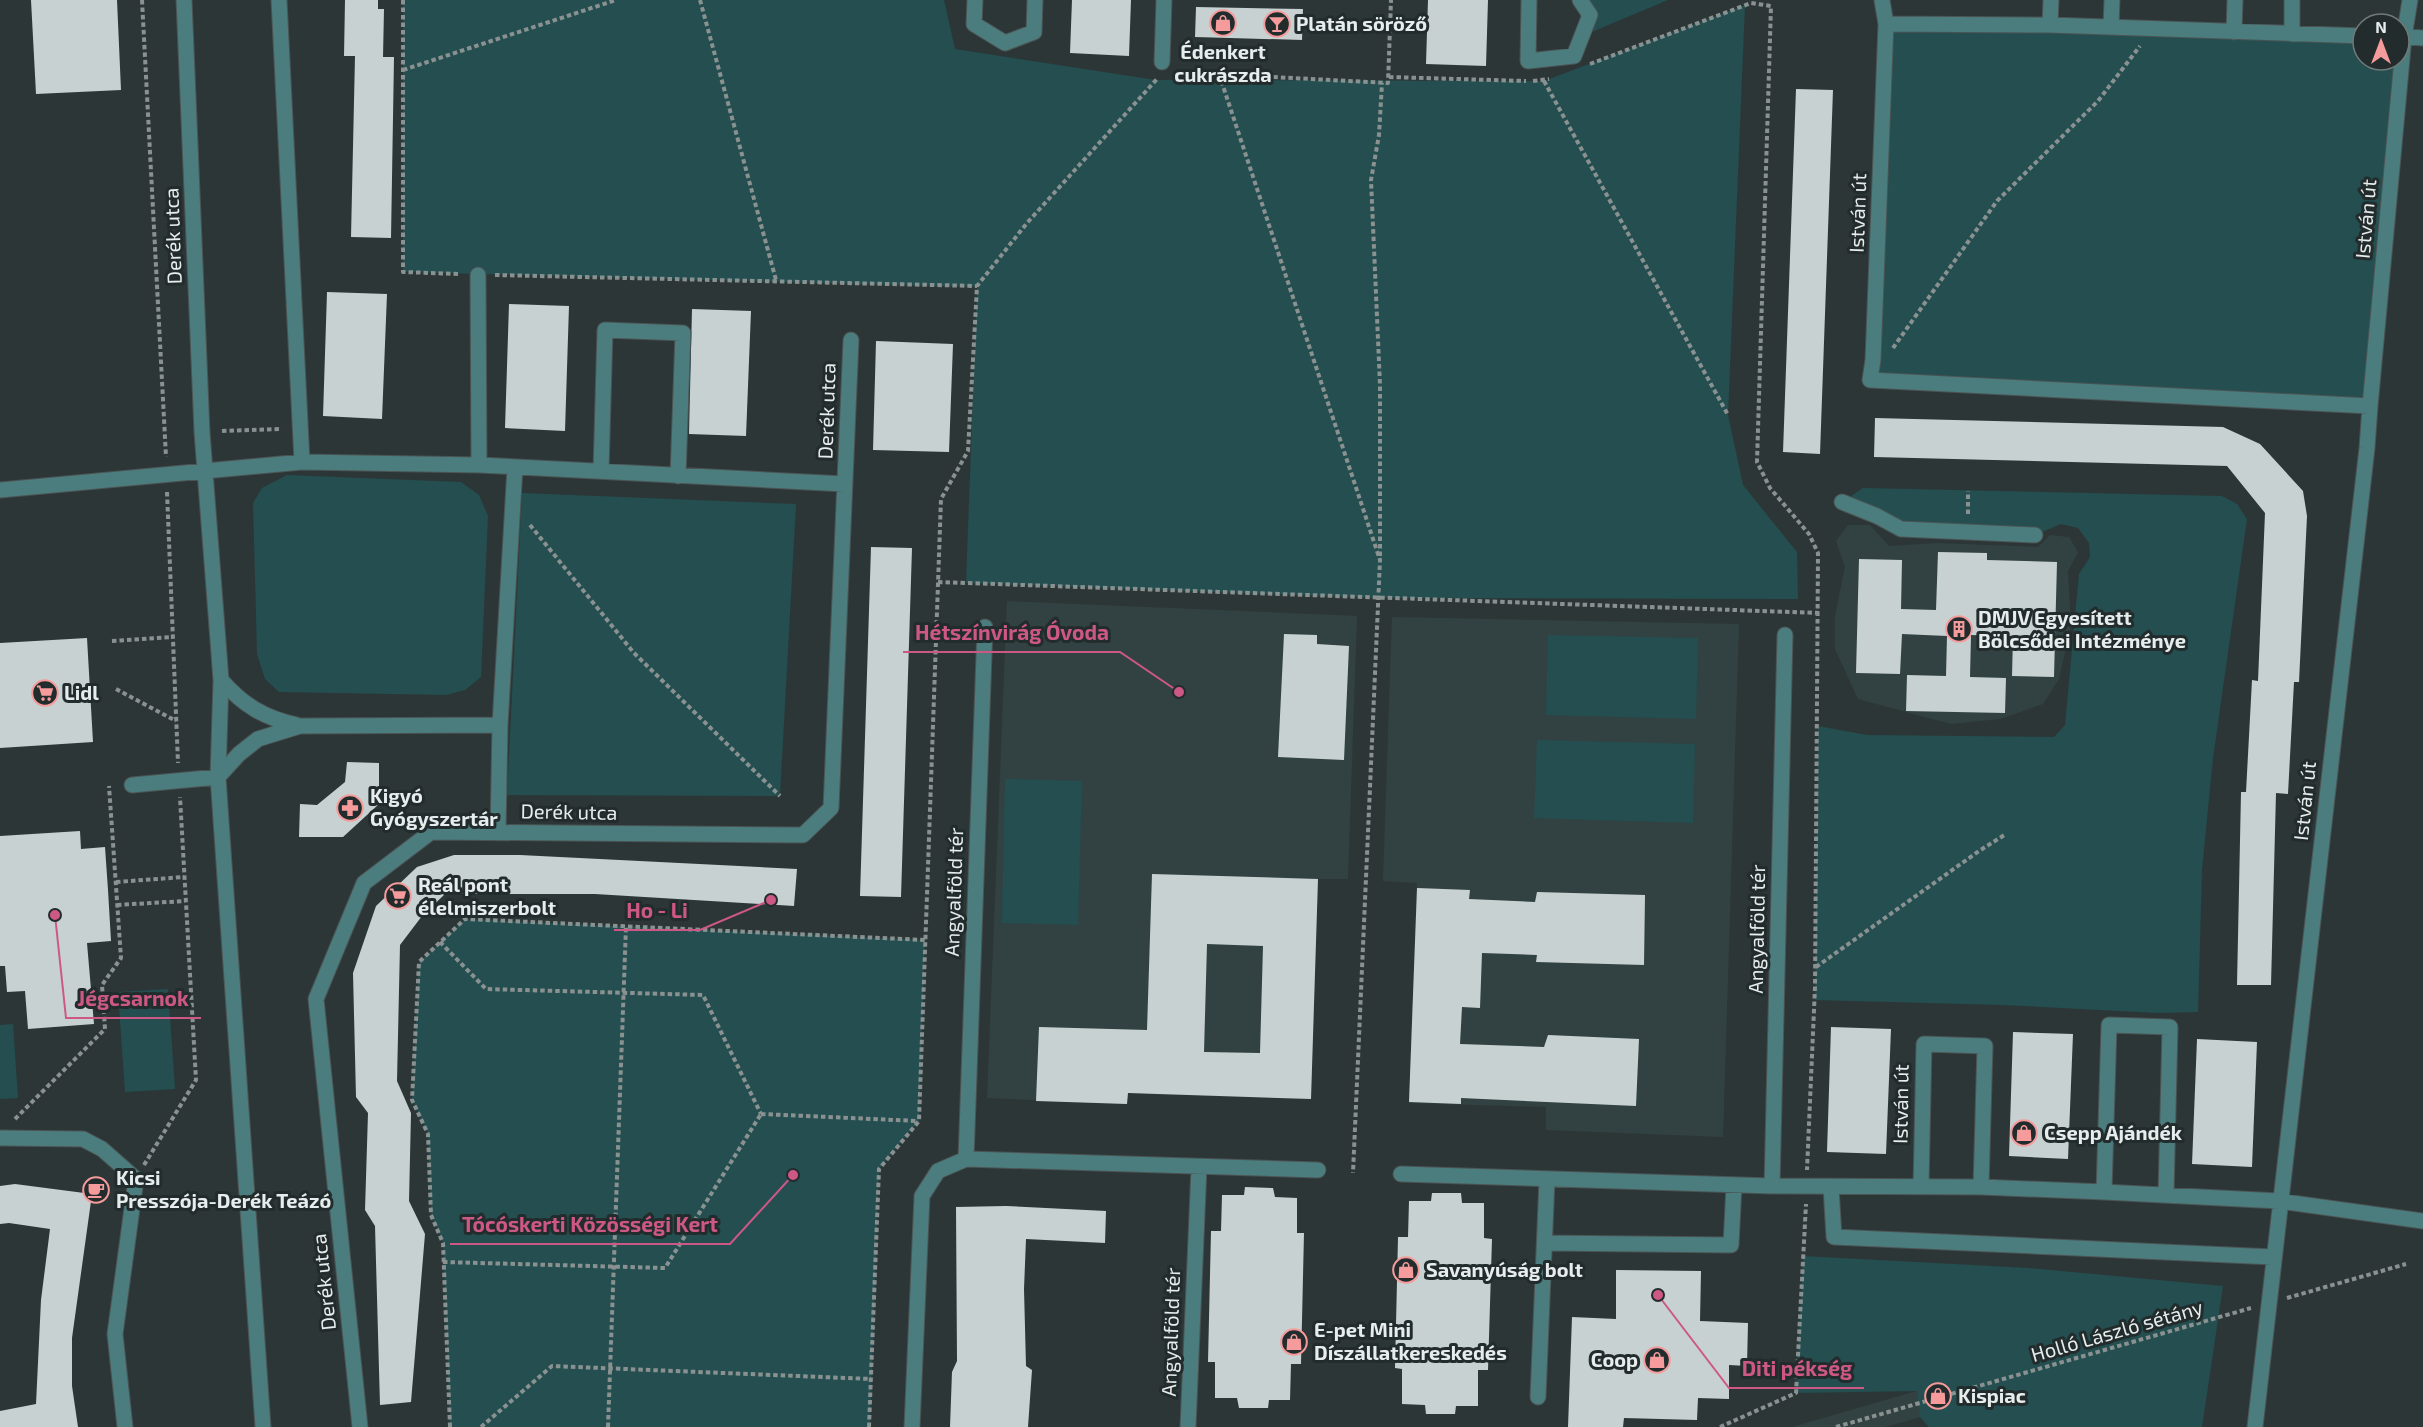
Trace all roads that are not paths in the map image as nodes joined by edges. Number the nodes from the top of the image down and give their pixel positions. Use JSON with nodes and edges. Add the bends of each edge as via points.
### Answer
{"nodes":[{"id":1,"x":184,"y":0,"type":"edge"},
{"id":2,"x":279,"y":0,"type":"edge"},
{"id":3,"x":975,"y":0,"type":"edge"},
{"id":4,"x":1035,"y":0,"type":"edge"},
{"id":5,"x":1164,"y":0,"type":"edge"},
{"id":6,"x":1529,"y":0,"type":"edge"},
{"id":7,"x":1580,"y":0,"type":"edge"},
{"id":8,"x":1881,"y":0,"type":"edge"},
{"id":9,"x":2050,"y":0,"type":"edge"},
{"id":10,"x":2112,"y":0,"type":"edge"},
{"id":11,"x":2235,"y":0,"type":"edge"},
{"id":12,"x":2292,"y":0,"type":"edge"},
{"id":13,"x":1886,"y":24,"type":"junction"},
{"id":14,"x":2050,"y":25,"type":"junction"},
{"id":15,"x":2111,"y":27,"type":"junction"},
{"id":16,"x":2234,"y":32,"type":"junction"},
{"id":17,"x":2292,"y":34,"type":"junction"},
{"id":18,"x":2351,"y":36,"type":"edge"},
{"id":19,"x":1163,"y":67,"type":"road end"},
{"id":20,"x":2398,"y":72,"type":"edge"},
{"id":21,"x":478,"y":275,"type":"road end"},
{"id":22,"x":851,"y":340,"type":"dead end"},
{"id":23,"x":2370,"y":406,"type":"junction"},
{"id":24,"x":302,"y":462,"type":"junction"},
{"id":25,"x":479,"y":465,"type":"junction"},
{"id":26,"x":515,"y":467,"type":"junction"},
{"id":27,"x":205,"y":470,"type":"junction"},
{"id":28,"x":601,"y":471,"type":"junction"},
{"id":29,"x":678,"y":476,"type":"junction"},
{"id":30,"x":845,"y":484,"type":"junction"},
{"id":31,"x":0,"y":490,"type":"edge"},
{"id":32,"x":1842,"y":502,"type":"dead end"},
{"id":33,"x":2035,"y":535,"type":"dead end"},
{"id":34,"x":985,"y":627,"type":"dead end"},
{"id":35,"x":1785,"y":635,"type":"dead end"},
{"id":36,"x":221,"y":680,"type":"junction"},
{"id":37,"x":500,"y":725,"type":"junction"},
{"id":38,"x":300,"y":726,"type":"junction"},
{"id":39,"x":218,"y":777,"type":"junction"},
{"id":40,"x":132,"y":785,"type":"dead end"},
{"id":41,"x":498,"y":832,"type":"junction"},
{"id":42,"x":4,"y":1132,"type":"edge"},
{"id":43,"x":966,"y":1159,"type":"junction"},
{"id":44,"x":1199,"y":1167,"type":"junction"},
{"id":45,"x":1318,"y":1170,"type":"dead end"},
{"id":46,"x":1401,"y":1174,"type":"dead end"},
{"id":47,"x":1547,"y":1179,"type":"junction"},
{"id":48,"x":1734,"y":1185,"type":"junction"},
{"id":49,"x":1772,"y":1186,"type":"junction"},
{"id":50,"x":1831,"y":1187,"type":"junction"},
{"id":51,"x":1921,"y":1187,"type":"junction"},
{"id":52,"x":1981,"y":1187,"type":"junction"},
{"id":53,"x":2104,"y":1192,"type":"junction"},
{"id":54,"x":2166,"y":1195,"type":"junction"},
{"id":55,"x":2279,"y":1201,"type":"junction"},
{"id":56,"x":2423,"y":1221,"type":"edge"},
{"id":57,"x":1545,"y":1243,"type":"junction"},
{"id":58,"x":2273,"y":1257,"type":"junction"},
{"id":59,"x":1538,"y":1397,"type":"dead end"},
{"id":60,"x":125,"y":1427,"type":"edge"},
{"id":61,"x":263,"y":1427,"type":"edge"},
{"id":62,"x":360,"y":1427,"type":"edge"},
{"id":63,"x":912,"y":1427,"type":"edge"},
{"id":64,"x":1188,"y":1427,"type":"edge"},
{"id":65,"x":2255,"y":1427,"type":"edge"}],
"edges":[{"from":1,"to":27,"type":"street","name":"Derék utca"},
{"from":2,"to":24,"type":"street"},
{"from":3,"to":4,"type":"street","via":[[974,24],[1005,43],[1034,32]]},
{"from":5,"to":19,"type":"street"},
{"from":6,"to":7,"type":"street","via":[[1528,61],[1574,56],[1590,15]]},
{"from":8,"to":13,"type":"street"},
{"from":9,"to":14,"type":"street"},
{"from":10,"to":15,"type":"street"},
{"from":11,"to":16,"type":"street"},
{"from":12,"to":17,"type":"street"},
{"from":13,"to":14,"type":"street"},
{"from":13,"to":23,"type":"street","name":"István út","via":[[1870,380]]},
{"from":14,"to":15,"type":"street"},
{"from":15,"to":16,"type":"street"},
{"from":16,"to":17,"type":"street"},
{"from":17,"to":18,"type":"street"},
{"from":20,"to":23,"type":"street","name":"István út"},
{"from":21,"to":25,"type":"street"},
{"from":22,"to":30,"type":"street","name":"Derék utca"},
{"from":23,"to":55,"type":"street","name":"István út"},
{"from":24,"to":25,"type":"street"},
{"from":24,"to":27,"type":"street"},
{"from":25,"to":26,"type":"street","name":"Derék utca"},
{"from":26,"to":28,"type":"street","name":"Derék utca"},
{"from":26,"to":37,"type":"street"},
{"from":27,"to":31,"type":"street"},
{"from":27,"to":36,"type":"street","name":"Derék utca"},
{"from":28,"to":29,"type":"street","name":"Derék utca"},
{"from":28,"to":29,"type":"street","via":[[605,330],[683,333]]},
{"from":29,"to":30,"type":"street","name":"Derék utca"},
{"from":30,"to":41,"type":"street","name":"Derék utca","via":[[831,808],[803,836]]},
{"from":32,"to":33,"type":"street","via":[[1901,530]]},
{"from":34,"to":43,"type":"street","name":"Angyalföld tér"},
{"from":35,"to":49,"type":"street","name":"Angyalföld tér"},
{"from":36,"to":38,"type":"street","via":[[237,698],[258,711]]},
{"from":36,"to":39,"type":"street","name":"Derék utca"},
{"from":37,"to":38,"type":"street"},
{"from":37,"to":41,"type":"street"},
{"from":38,"to":39,"type":"street","via":[[258,739]]},
{"from":39,"to":40,"type":"street"},
{"from":39,"to":61,"type":"street","name":"Derék utca"},
{"from":41,"to":62,"type":"street","name":"Derék utca","via":[[430,832],[364,883],[316,999]]},
{"from":42,"to":60,"type":"street","via":[[83,1139],[102,1149],[136,1179],[115,1334]]},
{"from":43,"to":44,"type":"street"},
{"from":43,"to":63,"type":"street","via":[[938,1171],[922,1196]]},
{"from":44,"to":45,"type":"street"},
{"from":44,"to":64,"type":"street","name":"Angyalföld tér"},
{"from":46,"to":47,"type":"street"},
{"from":47,"to":48,"type":"street"},
{"from":47,"to":57,"type":"street"},
{"from":48,"to":49,"type":"street"},
{"from":48,"to":57,"type":"street","via":[[1731,1245]]},
{"from":49,"to":50,"type":"street"},
{"from":50,"to":51,"type":"street"},
{"from":50,"to":58,"type":"street","via":[[1834,1237]]},
{"from":51,"to":52,"type":"street"},
{"from":51,"to":52,"type":"street","name":"István út","via":[[1924,1044],[1985,1046]]},
{"from":52,"to":53,"type":"street"},
{"from":53,"to":54,"type":"street"},
{"from":53,"to":54,"type":"street","via":[[2109,1025],[2170,1027]]},
{"from":54,"to":55,"type":"street"},
{"from":55,"to":56,"type":"street"},
{"from":55,"to":58,"type":"street","name":"István út"},
{"from":57,"to":59,"type":"street"},
{"from":58,"to":65,"type":"street","name":"István út"}]}
